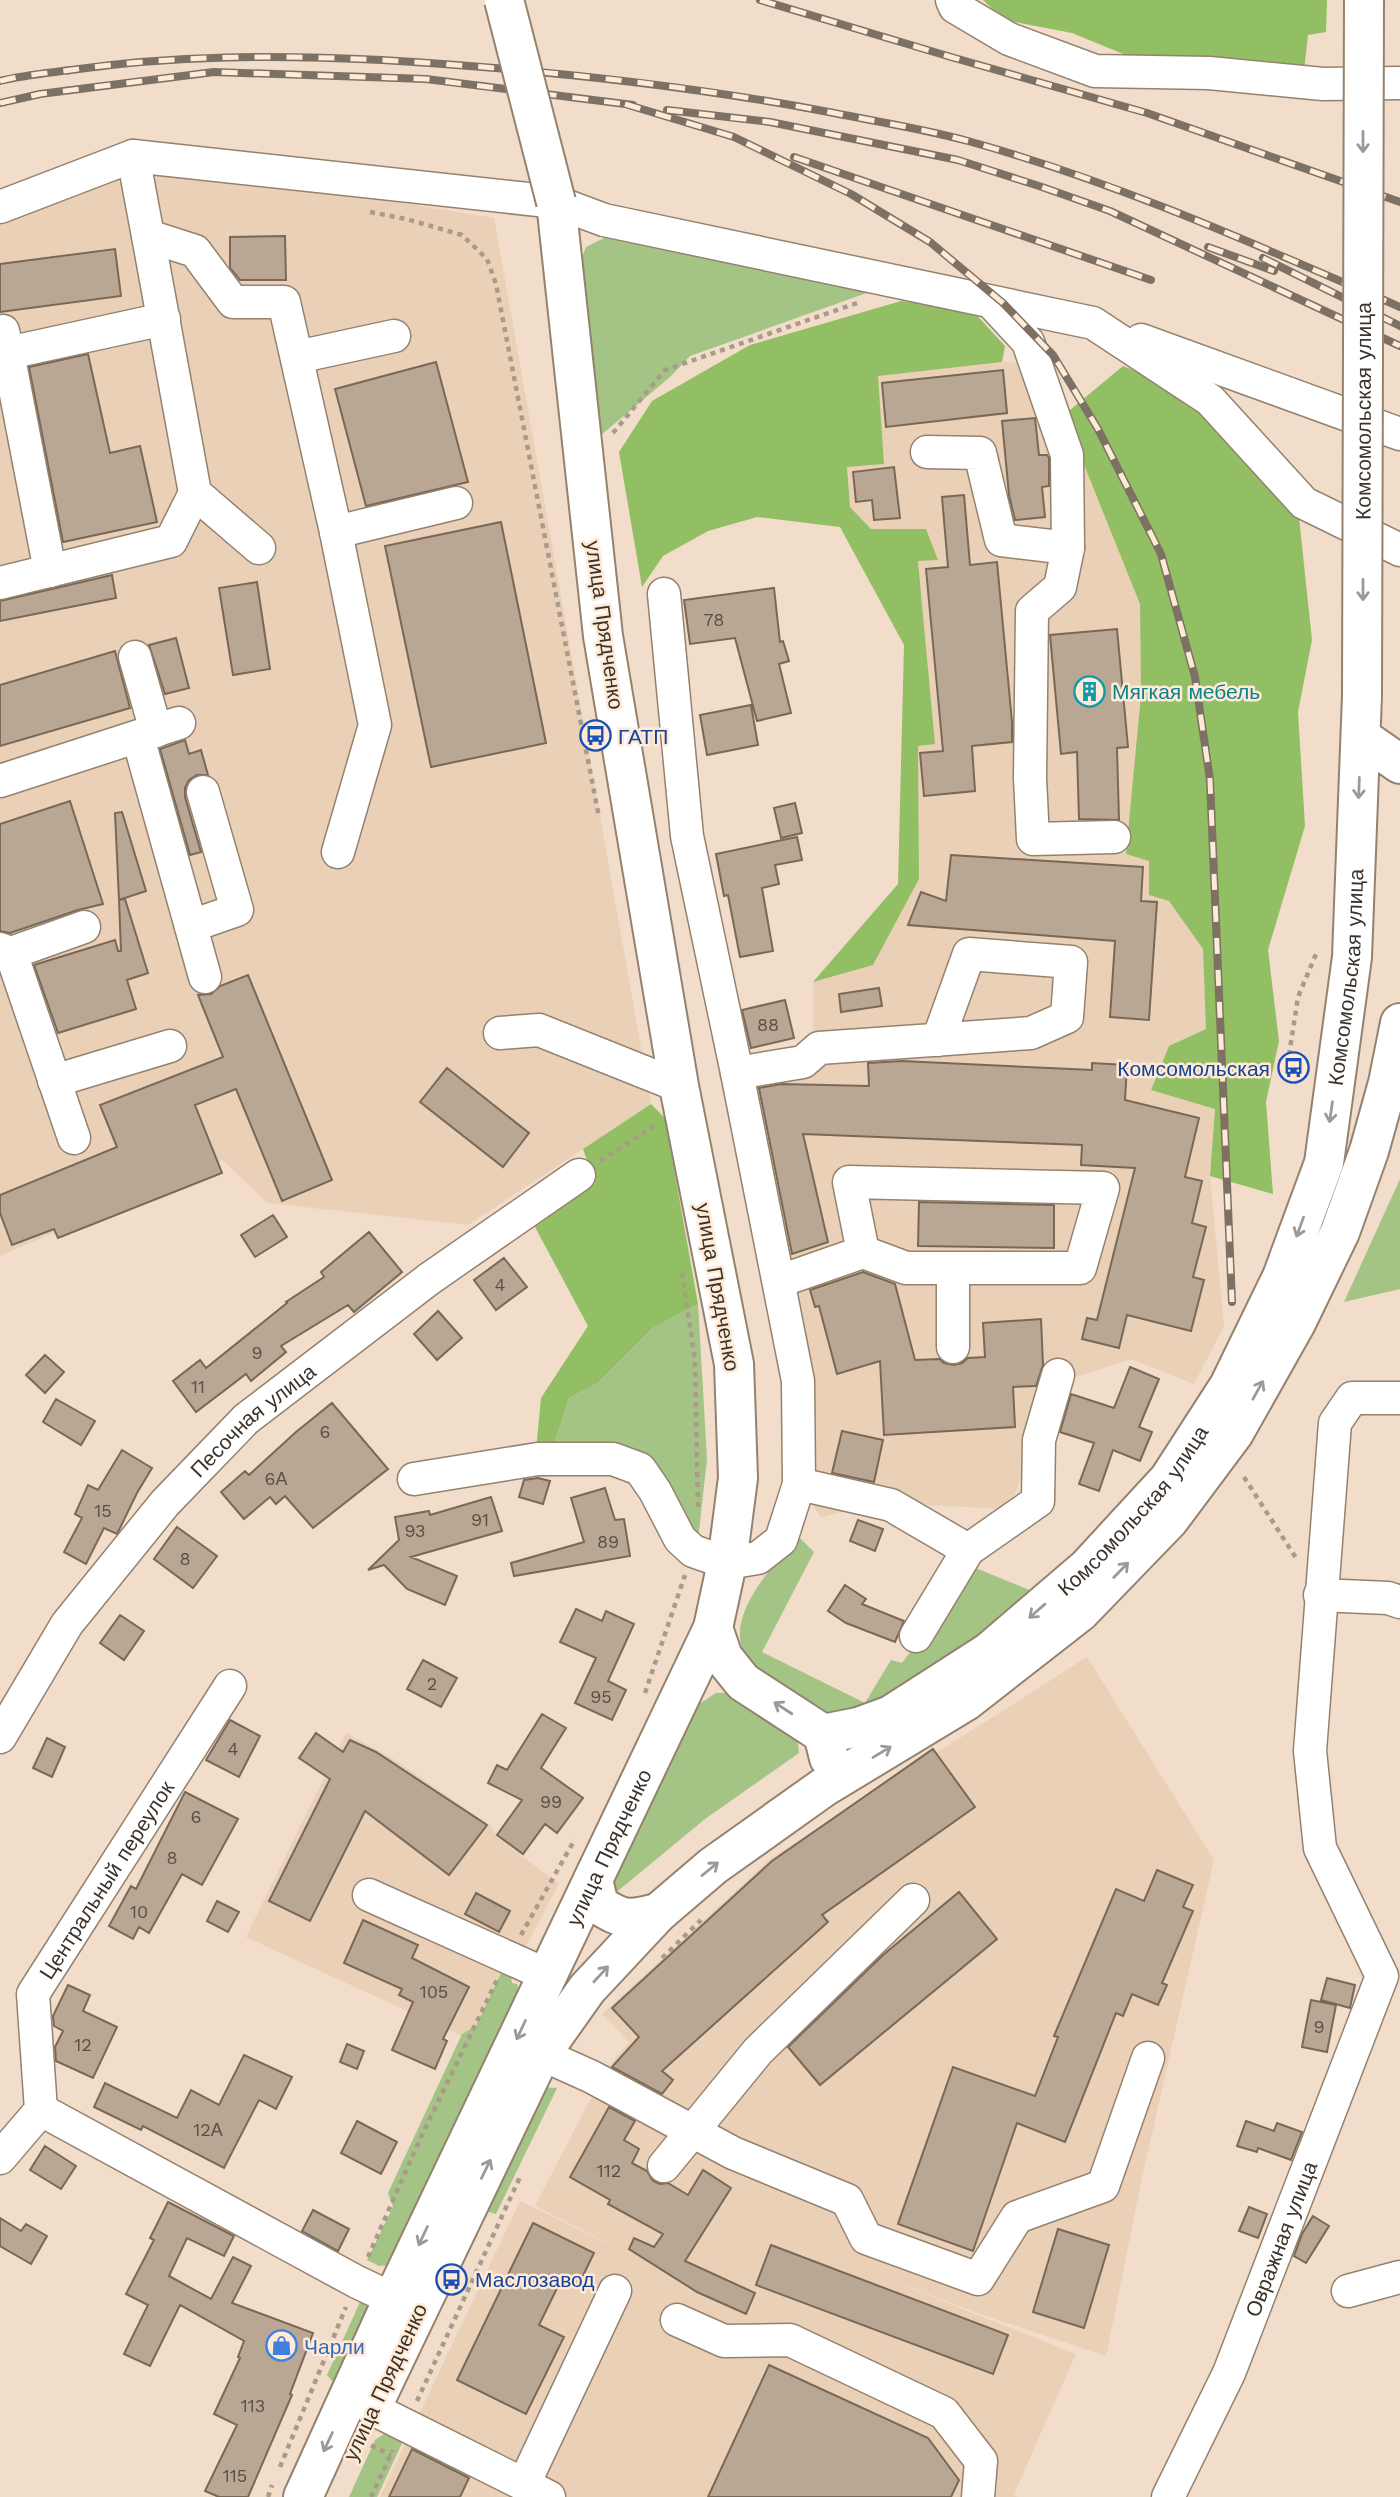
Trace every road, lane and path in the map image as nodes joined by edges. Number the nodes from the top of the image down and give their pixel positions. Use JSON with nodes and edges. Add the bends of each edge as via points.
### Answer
{"nodes":[{"id":1,"x":504,"y":0,"type":"edge"},
{"id":2,"x":1364,"y":0,"type":"edge"},
{"id":3,"x":953,"y":3,"type":"edge"},
{"id":4,"x":1400,"y":83,"type":"edge"},
{"id":5,"x":133,"y":156,"type":"junction"},
{"id":6,"x":556,"y":202,"type":"junction"},
{"id":7,"x":0,"y":207,"type":"edge"},
{"id":8,"x":148,"y":236,"type":"junction"},
{"id":9,"x":908,"y":285,"type":"junction"},
{"id":10,"x":992,"y":303,"type":"junction"},
{"id":11,"x":164,"y":319,"type":"junction"},
{"id":12,"x":1093,"y":323,"type":"junction"},
{"id":13,"x":394,"y":336,"type":"dead end"},
{"id":14,"x":4,"y":342,"type":"edge"},
{"id":15,"x":297,"y":357,"type":"junction"},
{"id":16,"x":1400,"y":434,"type":"edge"},
{"id":17,"x":606,"y":442,"type":"dead end"},
{"id":18,"x":927,"y":452,"type":"dead end"},
{"id":19,"x":195,"y":493,"type":"junction"},
{"id":20,"x":456,"y":503,"type":"dead end"},
{"id":21,"x":336,"y":533,"type":"junction"},
{"id":22,"x":259,"y":548,"type":"dead end"},
{"id":23,"x":1068,"y":548,"type":"junction"},
{"id":24,"x":1400,"y":550,"type":"edge"},
{"id":25,"x":50,"y":571,"type":"junction"},
{"id":26,"x":0,"y":583,"type":"edge"},
{"id":27,"x":664,"y":594,"type":"dead end"},
{"id":28,"x":603,"y":636,"type":"junction"},
{"id":29,"x":564,"y":640,"type":"dead end"},
{"id":30,"x":135,"y":657,"type":"dead end"},
{"id":31,"x":158,"y":730,"type":"junction"},
{"id":32,"x":1361,"y":737,"type":"junction"},
{"id":33,"x":1400,"y":764,"type":"edge"},
{"id":34,"x":0,"y":781,"type":"edge"},
{"id":35,"x":203,"y":792,"type":"dead end"},
{"id":36,"x":1114,"y":837,"type":"dead end"},
{"id":37,"x":338,"y":852,"type":"dead end"},
{"id":38,"x":191,"y":926,"type":"junction"},
{"id":39,"x":84,"y":927,"type":"dead end"},
{"id":40,"x":6,"y":951,"type":"edge"},
{"id":41,"x":1316,"y":954,"type":"dead end"},
{"id":42,"x":205,"y":978,"type":"dead end"},
{"id":43,"x":1400,"y":1023,"type":"edge"},
{"id":44,"x":500,"y":1033,"type":"dead end"},
{"id":45,"x":938,"y":1040,"type":"dead end"},
{"id":46,"x":170,"y":1046,"type":"dead end"},
{"id":47,"x":1289,"y":1055,"type":"dead end"},
{"id":48,"x":737,"y":1073,"type":"junction"},
{"id":49,"x":54,"y":1081,"type":"junction"},
{"id":50,"x":679,"y":1086,"type":"junction"},
{"id":51,"x":658,"y":1123,"type":"dead end"},
{"id":52,"x":74,"y":1138,"type":"dead end"},
{"id":53,"x":613,"y":1153,"type":"dead end"},
{"id":54,"x":579,"y":1175,"type":"dead end"},
{"id":55,"x":863,"y":1252,"type":"junction"},
{"id":56,"x":953,"y":1269,"type":"junction"},
{"id":57,"x":780,"y":1281,"type":"junction"},
{"id":58,"x":953,"y":1347,"type":"dead end"},
{"id":59,"x":1058,"y":1375,"type":"dead end"},
{"id":60,"x":1400,"y":1398,"type":"edge"},
{"id":61,"x":414,"y":1479,"type":"dead end"},
{"id":62,"x":799,"y":1484,"type":"junction"},
{"id":63,"x":1236,"y":1485,"type":"dead end"},
{"id":64,"x":968,"y":1550,"type":"junction"},
{"id":65,"x":727,"y":1563,"type":"junction"},
{"id":66,"x":1320,"y":1595,"type":"junction"},
{"id":67,"x":1400,"y":1602,"type":"edge"},
{"id":68,"x":713,"y":1628,"type":"junction"},
{"id":69,"x":916,"y":1636,"type":"dead end"},
{"id":70,"x":743,"y":1682,"type":"junction"},
{"id":71,"x":230,"y":1686,"type":"dead end"},
{"id":72,"x":684,"y":1688,"type":"junction"},
{"id":73,"x":823,"y":1734,"type":"junction"},
{"id":74,"x":0,"y":1737,"type":"edge"},
{"id":75,"x":824,"y":1787,"type":"junction"},
{"id":76,"x":593,"y":1880,"type":"junction"},
{"id":77,"x":369,"y":1895,"type":"dead end"},
{"id":78,"x":913,"y":1900,"type":"dead end"},
{"id":79,"x":658,"y":1913,"type":"junction"},
{"id":80,"x":706,"y":1916,"type":"dead end"},
{"id":81,"x":657,"y":1963,"type":"dead end"},
{"id":82,"x":547,"y":1975,"type":"junction"},
{"id":83,"x":541,"y":2054,"type":"junction"},
{"id":84,"x":1148,"y":2059,"type":"dead end"},
{"id":85,"x":41,"y":2110,"type":"junction"},
{"id":86,"x":692,"y":2130,"type":"junction"},
{"id":87,"x":0,"y":2158,"type":"edge"},
{"id":88,"x":664,"y":2166,"type":"dead end"},
{"id":89,"x":523,"y":2170,"type":"dead end"},
{"id":90,"x":1400,"y":2277,"type":"edge"},
{"id":91,"x":615,"y":2291,"type":"dead end"},
{"id":92,"x":1348,"y":2291,"type":"dead end"},
{"id":93,"x":405,"y":2305,"type":"junction"},
{"id":94,"x":677,"y":2320,"type":"dead end"},
{"id":95,"x":371,"y":2408,"type":"junction"},
{"id":96,"x":406,"y":2424,"type":"junction"},
{"id":97,"x":536,"y":2490,"type":"edge"},
{"id":98,"x":303,"y":2497,"type":"edge"},
{"id":99,"x":332,"y":2497,"type":"edge"},
{"id":100,"x":371,"y":2497,"type":"edge"},
{"id":101,"x":978,"y":2497,"type":"edge"},
{"id":102,"x":1167,"y":2497,"type":"edge"}],
"edges":[{"from":1,"to":6,"type":"main road","name":"улица Прядченко","bridge":true},
{"from":2,"to":32,"type":"main road","name":"Комсомольская улица","one_way":true,"bridge":true},
{"from":3,"to":4,"type":"street","via":[[1009,39],[1095,71],[1209,73],[1323,84]]},
{"from":5,"to":6,"type":"street"},
{"from":5,"to":7,"type":"street"},
{"from":5,"to":8,"type":"street"},
{"from":6,"to":9,"type":"street","via":[[604,220]]},
{"from":6,"to":28,"type":"main road","name":"улица Прядченко"},
{"from":8,"to":11,"type":"street"},
{"from":8,"to":15,"type":"street","via":[[195,251],[233,302],[284,302]]},
{"from":9,"to":10,"type":"street"},
{"from":9,"to":17,"type":"path","via":[[665,370]]},
{"from":10,"to":12,"type":"street"},
{"from":10,"to":23,"type":"street","via":[[1028,342],[1067,455]]},
{"from":11,"to":14,"type":"street"},
{"from":11,"to":19,"type":"street"},
{"from":12,"to":16,"type":"street"},
{"from":12,"to":24,"type":"street","via":[[1210,400],[1304,503]]},
{"from":13,"to":15,"type":"street"},
{"from":14,"to":25,"type":"street"},
{"from":15,"to":21,"type":"street"},
{"from":18,"to":23,"type":"street","via":[[981,453],[1001,540]]},
{"from":19,"to":22,"type":"street"},
{"from":19,"to":25,"type":"street","via":[[171,541]]},
{"from":20,"to":21,"type":"street"},
{"from":21,"to":37,"type":"street","via":[[375,725]]},
{"from":23,"to":36,"type":"street","via":[[1060,587],[1032,611],[1033,839]]},
{"from":25,"to":26,"type":"street"},
{"from":27,"to":48,"type":"street","via":[[687,836]]},
{"from":28,"to":29,"type":"path"},
{"from":28,"to":50,"type":"main road","name":"улица Прядченко"},
{"from":30,"to":31,"type":"street"},
{"from":31,"to":34,"type":"street"},
{"from":31,"to":38,"type":"street"},
{"from":32,"to":33,"type":"main road"},
{"from":32,"to":73,"type":"main road","name":"Комсомольская улица","one_way":true,"via":[[1352,957],[1324,1163],[1282,1277],[1229,1385],[1169,1479],[1087,1568],[989,1652],[891,1715]]},
{"from":35,"to":38,"type":"street","via":[[237,910]]},
{"from":38,"to":42,"type":"street"},
{"from":39,"to":40,"type":"street"},
{"from":40,"to":49,"type":"street"},
{"from":41,"to":47,"type":"path","via":[[1298,997]]},
{"from":75,"to":43,"type":"main road","name":"Комсомольская улица","one_way":true,"via":[[965,1701],[1080,1612],[1169,1520],[1234,1433],[1296,1323],[1340,1232],[1369,1151]]},
{"from":44,"to":50,"type":"street","via":[[539,1030]]},
{"from":45,"to":48,"type":"street","via":[[818,1048],[803,1062]]},
{"from":46,"to":49,"type":"street"},
{"from":48,"to":57,"type":"street"},
{"from":49,"to":52,"type":"street"},
{"from":50,"to":65,"type":"main road","name":"улица Прядченко","via":[[734,1364],[738,1478]]},
{"from":51,"to":53,"type":"path"},
{"from":54,"to":74,"type":"street","name":"Песочная улица","via":[[429,1279],[246,1419],[165,1503],[67,1624]]},
{"from":55,"to":56,"type":"street","via":[[906,1268]]},
{"from":55,"to":56,"type":"street","via":[[849,1182],[1103,1188],[1080,1268]]},
{"from":55,"to":57,"type":"street"},
{"from":56,"to":58,"type":"street"},
{"from":57,"to":62,"type":"street","via":[[798,1381]]},
{"from":59,"to":64,"type":"street","via":[[1039,1440],[1038,1500]]},
{"from":60,"to":66,"type":"street","via":[[1352,1398],[1335,1423]]},
{"from":61,"to":65,"type":"street","via":[[538,1459],[613,1459],[640,1469],[680,1539],[693,1551]]},
{"from":62,"to":64,"type":"street","via":[[891,1505]]},
{"from":62,"to":65,"type":"street","via":[[781,1540],[758,1558]]},
{"from":63,"to":66,"type":"path","via":[[1244,1477]]},
{"from":64,"to":69,"type":"street"},
{"from":65,"to":68,"type":"main road","name":"улица Прядченко"},
{"from":66,"to":67,"type":"street"},
{"from":66,"to":102,"type":"street","name":"Овражная улица","via":[[1310,1751],[1320,1848],[1382,1976],[1230,2373]]},
{"from":68,"to":70,"type":"main road","via":[[723,1657]]},
{"from":68,"to":72,"type":"main road","name":"улица Прядченко"},
{"from":70,"to":72,"type":"main road","via":[[712,1677]]},
{"from":73,"to":70,"type":"main road","one_way":true},
{"from":71,"to":85,"type":"street","name":"Центральный переулок","via":[[33,1994]]},
{"from":72,"to":76,"type":"main road","name":"улица Прядченко"},
{"from":73,"to":75,"type":"main road","via":[[830,1762]]},
{"from":79,"to":75,"type":"main road","name":"Комсомольская улица","one_way":true,"via":[[713,1866]]},
{"from":76,"to":79,"type":"main road","via":[[599,1905],[618,1917],[636,1919]]},
{"from":76,"to":82,"type":"main road","name":"улица Прядченко"},
{"from":77,"to":82,"type":"street"},
{"from":78,"to":86,"type":"street","via":[[758,2051]]},
{"from":83,"to":79,"type":"main road","name":"улица Прядченко","one_way":true,"via":[[587,1989]]},
{"from":80,"to":81,"type":"path"},
{"from":82,"to":93,"type":"main road","name":"улица Прядченко","one_way":true},
{"from":83,"to":86,"type":"street"},
{"from":93,"to":83,"type":"main road","name":"улица Прядченко","one_way":true},
{"from":84,"to":86,"type":"street","via":[[1103,2186],[1017,2217],[978,2279],[866,2238],[847,2200],[733,2153]]},
{"from":85,"to":87,"type":"street"},
{"from":85,"to":93,"type":"street"},
{"from":86,"to":88,"type":"street"},
{"from":89,"to":96,"type":"path"},
{"from":90,"to":92,"type":"street"},
{"from":91,"to":97,"type":"street"},
{"from":93,"to":95,"type":"main road","name":"улица Прядченко"},
{"from":93,"to":98,"type":"main road","name":"улица Прядченко","one_way":true},
{"from":94,"to":101,"type":"street","via":[[724,2341],[790,2340],[944,2413],[981,2460]]},
{"from":95,"to":96,"type":"street"},
{"from":95,"to":99,"type":"main road","name":"улица Прядченко"},
{"from":96,"to":97,"type":"street"},
{"from":96,"to":100,"type":"path"}]}
